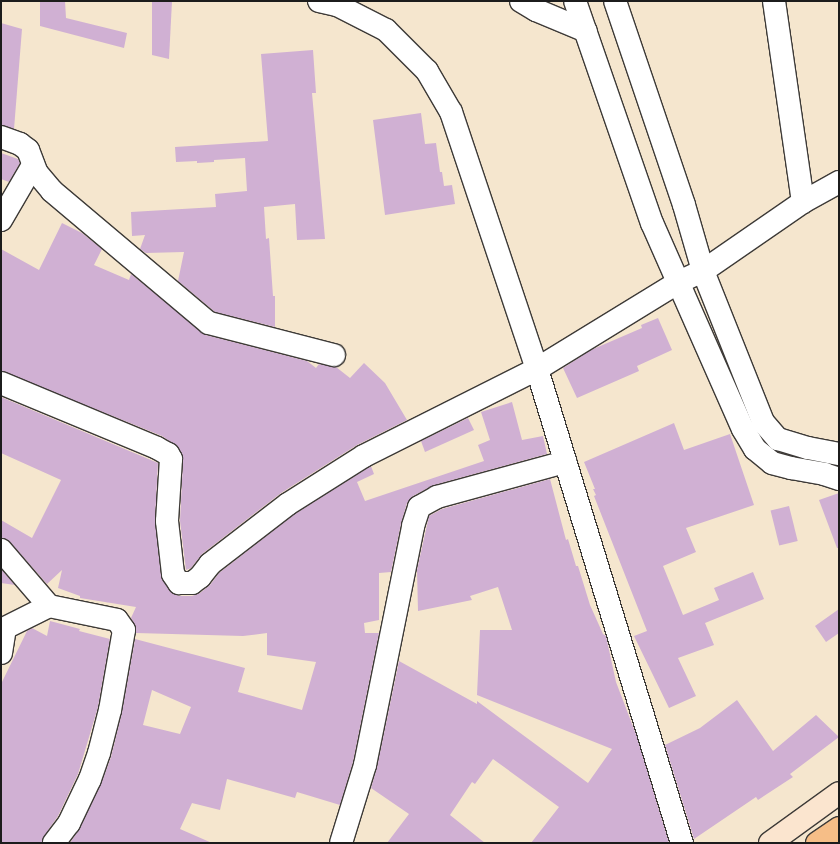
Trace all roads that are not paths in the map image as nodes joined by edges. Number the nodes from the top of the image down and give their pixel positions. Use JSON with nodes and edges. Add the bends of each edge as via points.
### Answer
{"nodes":[{"id":1,"x":319,"y":1,"type":"edge"},
{"id":2,"x":521,"y":1,"type":"edge"},
{"id":3,"x":575,"y":1,"type":"edge"},
{"id":4,"x":615,"y":1,"type":"edge"},
{"id":5,"x":774,"y":1,"type":"edge"},
{"id":6,"x":586,"y":31,"type":"junction"},
{"id":7,"x":1,"y":138,"type":"edge"},
{"id":8,"x":33,"y":164,"type":"junction"},
{"id":9,"x":839,"y":182,"type":"edge"},
{"id":10,"x":803,"y":202,"type":"junction"},
{"id":11,"x":1,"y":220,"type":"edge"},
{"id":12,"x":703,"y":271,"type":"junction"},
{"id":13,"x":679,"y":282,"type":"junction"},
{"id":14,"x":334,"y":355,"type":"dead end"},
{"id":15,"x":537,"y":369,"type":"junction"},
{"id":16,"x":1,"y":383,"type":"edge"},
{"id":17,"x":839,"y":454,"type":"edge"},
{"id":18,"x":565,"y":462,"type":"junction"},
{"id":19,"x":839,"y":479,"type":"edge"},
{"id":20,"x":1,"y":550,"type":"edge"},
{"id":21,"x":49,"y":606,"type":"junction"},
{"id":22,"x":3,"y":629,"type":"edge"},
{"id":23,"x":1,"y":653,"type":"edge"},
{"id":24,"x":839,"y":793,"type":"edge"},
{"id":25,"x":839,"y":828,"type":"edge"},
{"id":26,"x":54,"y":843,"type":"edge"},
{"id":27,"x":341,"y":843,"type":"edge"},
{"id":28,"x":682,"y":843,"type":"edge"},
{"id":29,"x":770,"y":843,"type":"edge"},
{"id":30,"x":817,"y":843,"type":"edge"}],
"edges":[{"from":1,"to":15,"type":"street","via":[[337,5],[386,30],[427,71],[451,112]]},
{"from":2,"to":6,"type":"street"},
{"from":3,"to":6,"type":"street"},
{"from":4,"to":12,"type":"street","via":[[684,205]]},
{"from":5,"to":10,"type":"street"},
{"from":6,"to":13,"type":"street","via":[[652,223]]},
{"from":7,"to":8,"type":"street","via":[[20,144],[28,150]]},
{"from":8,"to":11,"type":"street"},
{"from":8,"to":14,"type":"street","via":[[40,179],[52,191],[209,323]]},
{"from":9,"to":10,"type":"street"},
{"from":10,"to":12,"type":"street"},
{"from":12,"to":13,"type":"street"},
{"from":12,"to":17,"type":"street","via":[[763,422],[778,439]]},
{"from":13,"to":15,"type":"street"},
{"from":13,"to":19,"type":"street","via":[[743,429],[755,449],[772,463]]},
{"from":15,"to":16,"type":"street","via":[[364,456],[288,504],[210,564],[192,583],[179,583],[173,574],[167,521],[171,459],[168,454]]},
{"from":15,"to":18,"type":"street"},
{"from":18,"to":27,"type":"street","via":[[437,497],[419,507],[365,765]]},
{"from":18,"to":28,"type":"street"},
{"from":20,"to":21,"type":"street"},
{"from":21,"to":22,"type":"street"},
{"from":21,"to":26,"type":"street","via":[[117,620],[124,630],[110,710],[99,753],[69,823]]},
{"from":22,"to":23,"type":"street"},
{"from":24,"to":29,"type":"main road"},
{"from":25,"to":30,"type":"highway"}]}
